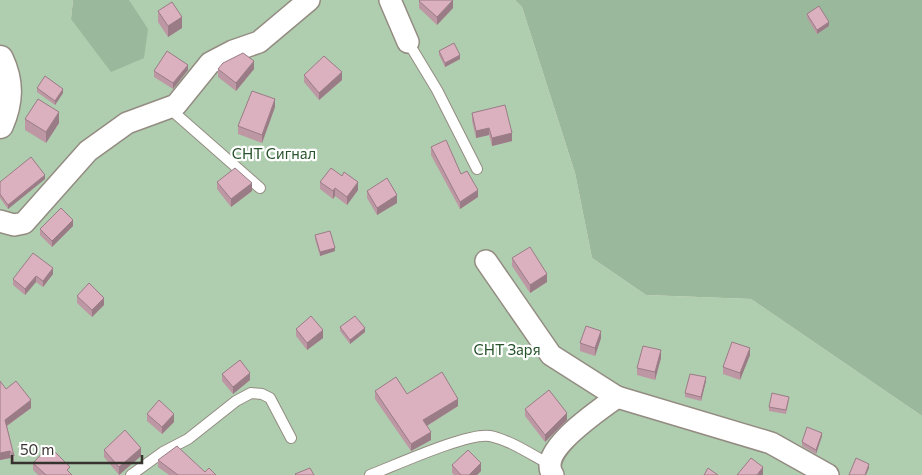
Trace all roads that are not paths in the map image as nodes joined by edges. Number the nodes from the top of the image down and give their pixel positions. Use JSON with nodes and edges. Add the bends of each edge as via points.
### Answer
{"nodes":[{"id":1,"x":309,"y":0,"type":"edge"},
{"id":2,"x":390,"y":0,"type":"edge"},
{"id":3,"x":408,"y":42,"type":"joint"},
{"id":4,"x":0,"y":59,"type":"edge"},
{"id":5,"x":169,"y":108,"type":"junction"},
{"id":6,"x":0,"y":125,"type":"edge"},
{"id":7,"x":477,"y":169,"type":"dead end"},
{"id":8,"x":260,"y":188,"type":"dead end"},
{"id":9,"x":0,"y":221,"type":"edge"},
{"id":10,"x":486,"y":261,"type":"dead end"},
{"id":11,"x":617,"y":397,"type":"junction"},
{"id":12,"x":291,"y":438,"type":"dead end"},
{"id":13,"x":551,"y":472,"type":"edge"},
{"id":14,"x":131,"y":475,"type":"edge"},
{"id":15,"x":370,"y":475,"type":"edge"},
{"id":16,"x":828,"y":475,"type":"edge"}],
"edges":[{"from":1,"to":5,"type":"street","via":[[259,42],[210,63],[176,105]]},
{"from":2,"to":3,"type":"street"},
{"from":3,"to":7,"type":"lane","via":[[437,90]]},
{"from":4,"to":6,"type":"street","via":[[9,93]]},
{"from":5,"to":8,"type":"lane"},
{"from":5,"to":9,"type":"street","via":[[127,123],[88,151],[24,222]]},
{"from":10,"to":11,"type":"street","via":[[551,355]]},
{"from":11,"to":13,"type":"street","via":[[581,424],[553,454]]},
{"from":11,"to":16,"type":"street","via":[[771,443]]},
{"from":12,"to":14,"type":"lane","via":[[270,398],[251,394],[236,401],[188,439]]},
{"from":13,"to":15,"type":"lane","via":[[489,436],[437,448]]}]}
